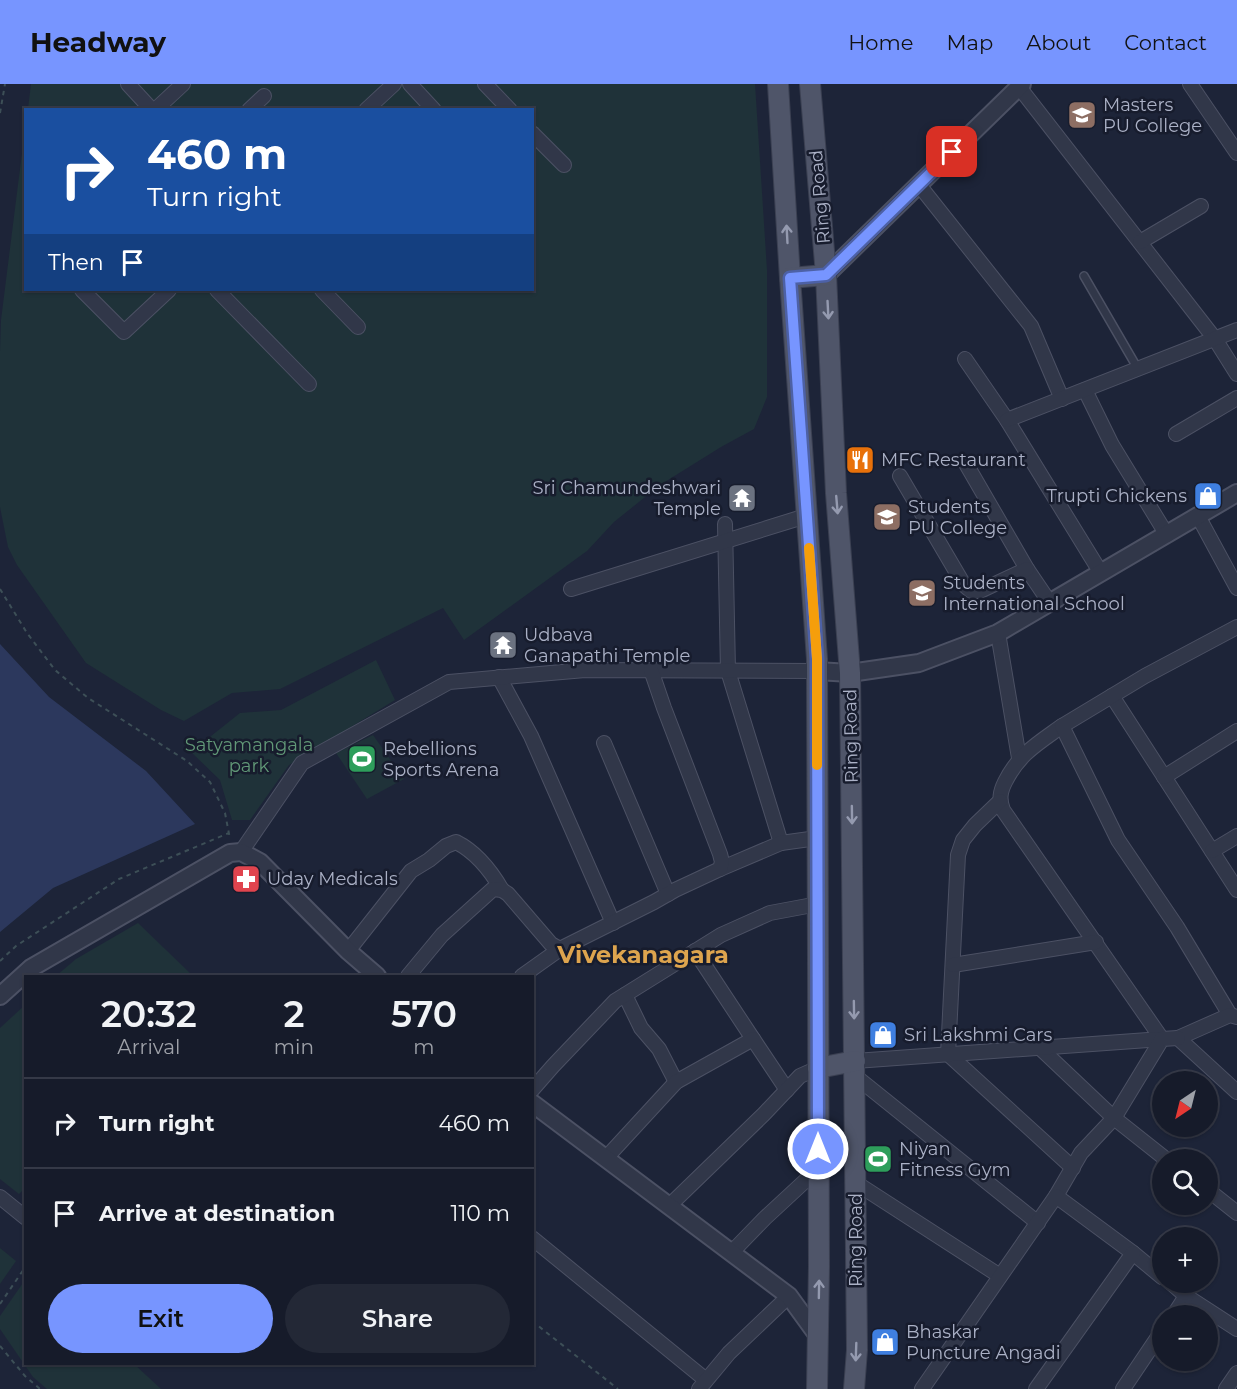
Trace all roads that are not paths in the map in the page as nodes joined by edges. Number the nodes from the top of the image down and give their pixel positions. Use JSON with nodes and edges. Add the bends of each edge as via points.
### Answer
{"nodes":[{"id":1,"x":128,"y":84,"type":"edge"},
{"id":2,"x":183,"y":84,"type":"edge"},
{"id":3,"x":394,"y":84,"type":"edge"},
{"id":4,"x":410,"y":84,"type":"edge"},
{"id":5,"x":485,"y":84,"type":"edge"},
{"id":6,"x":778,"y":84,"type":"edge"},
{"id":7,"x":810,"y":84,"type":"edge"},
{"id":8,"x":1190,"y":84,"type":"edge"},
{"id":9,"x":1021,"y":86,"type":"edge"},
{"id":10,"x":264,"y":96,"type":"dead end"},
{"id":11,"x":151,"y":108,"type":"edge"},
{"id":12,"x":155,"y":108,"type":"edge"},
{"id":13,"x":251,"y":108,"type":"edge"},
{"id":14,"x":368,"y":108,"type":"edge"},
{"id":15,"x":432,"y":108,"type":"edge"},
{"id":16,"x":508,"y":108,"type":"edge"},
{"id":17,"x":534,"y":134,"type":"edge"},
{"id":18,"x":1237,"y":153,"type":"edge"},
{"id":19,"x":564,"y":165,"type":"dead end"},
{"id":20,"x":919,"y":185,"type":"junction"},
{"id":21,"x":1201,"y":206,"type":"dead end"},
{"id":22,"x":1140,"y":242,"type":"junction"},
{"id":23,"x":826,"y":275,"type":"junction"},
{"id":24,"x":1084,"y":276,"type":"dead end"},
{"id":25,"x":790,"y":278,"type":"junction"},
{"id":26,"x":83,"y":291,"type":"edge"},
{"id":27,"x":168,"y":291,"type":"edge"},
{"id":28,"x":218,"y":291,"type":"edge"},
{"id":29,"x":323,"y":291,"type":"edge"},
{"id":30,"x":358,"y":327,"type":"dead end"},
{"id":31,"x":1237,"y":330,"type":"edge"},
{"id":32,"x":1215,"y":339,"type":"junction"},
{"id":33,"x":966,"y":359,"type":"dead end"},
{"id":34,"x":1138,"y":369,"type":"junction"},
{"id":35,"x":1237,"y":374,"type":"edge"},
{"id":36,"x":309,"y":384,"type":"dead end"},
{"id":37,"x":1085,"y":390,"type":"junction"},
{"id":38,"x":1237,"y":398,"type":"edge"},
{"id":39,"x":1062,"y":399,"type":"junction"},
{"id":40,"x":1007,"y":420,"type":"junction"},
{"id":41,"x":1176,"y":434,"type":"dead end"},
{"id":42,"x":964,"y":462,"type":"dead end"},
{"id":43,"x":900,"y":476,"type":"dead end"},
{"id":44,"x":1237,"y":494,"type":"edge"},
{"id":45,"x":806,"y":516,"type":"junction"},
{"id":46,"x":1198,"y":516,"type":"junction"},
{"id":47,"x":725,"y":524,"type":"dead end"},
{"id":48,"x":1167,"y":536,"type":"junction"},
{"id":49,"x":725,"y":541,"type":"junction"},
{"id":50,"x":1027,"y":568,"type":"junction"},
{"id":51,"x":1101,"y":573,"type":"junction"},
{"id":52,"x":1237,"y":588,"type":"edge"},
{"id":53,"x":571,"y":589,"type":"dead end"},
{"id":54,"x":1050,"y":603,"type":"junction"},
{"id":55,"x":1237,"y":627,"type":"edge"},
{"id":56,"x":998,"y":633,"type":"junction"},
{"id":57,"x":651,"y":670,"type":"junction"},
{"id":58,"x":728,"y":670,"type":"junction"},
{"id":59,"x":817,"y":671,"type":"junction"},
{"id":60,"x":850,"y":673,"type":"junction"},
{"id":61,"x":499,"y":677,"type":"junction"},
{"id":62,"x":1112,"y":696,"type":"junction"},
{"id":63,"x":1062,"y":726,"type":"junction"},
{"id":64,"x":1237,"y":731,"type":"edge"},
{"id":65,"x":603,"y":743,"type":"dead end"},
{"id":66,"x":1019,"y":758,"type":"junction"},
{"id":67,"x":1164,"y":777,"type":"junction"},
{"id":68,"x":1000,"y":801,"type":"junction"},
{"id":69,"x":1237,"y":836,"type":"edge"},
{"id":70,"x":817,"y":838,"type":"junction"},
{"id":71,"x":781,"y":843,"type":"junction"},
{"id":72,"x":1212,"y":851,"type":"junction"},
{"id":73,"x":236,"y":853,"type":"junction"},
{"id":74,"x":720,"y":869,"type":"junction"},
{"id":75,"x":502,"y":890,"type":"junction"},
{"id":76,"x":1237,"y":890,"type":"edge"},
{"id":77,"x":668,"y":894,"type":"junction"},
{"id":78,"x":818,"y":904,"type":"junction"},
{"id":79,"x":613,"y":923,"type":"junction"},
{"id":80,"x":1096,"y":942,"type":"junction"},
{"id":81,"x":560,"y":949,"type":"junction"},
{"id":82,"x":348,"y":951,"type":"junction"},
{"id":83,"x":695,"y":951,"type":"junction"},
{"id":84,"x":953,"y":964,"type":"junction"},
{"id":85,"x":376,"y":975,"type":"edge"},
{"id":86,"x":409,"y":975,"type":"edge"},
{"id":87,"x":523,"y":975,"type":"edge"},
{"id":88,"x":625,"y":994,"type":"junction"},
{"id":89,"x":0,"y":996,"type":"edge"},
{"id":90,"x":1234,"y":1016,"type":"edge"},
{"id":91,"x":1178,"y":1038,"type":"junction"},
{"id":92,"x":753,"y":1039,"type":"junction"},
{"id":93,"x":1162,"y":1039,"type":"junction"},
{"id":94,"x":1040,"y":1048,"type":"junction"},
{"id":95,"x":948,"y":1054,"type":"junction"},
{"id":96,"x":818,"y":1068,"type":"junction"},
{"id":97,"x":855,"y":1068,"type":"junction"},
{"id":98,"x":676,"y":1082,"type":"junction"},
{"id":99,"x":534,"y":1088,"type":"edge"},
{"id":100,"x":787,"y":1090,"type":"junction"},
{"id":101,"x":1237,"y":1092,"type":"edge"},
{"id":102,"x":534,"y":1104,"type":"edge"},
{"id":103,"x":1113,"y":1118,"type":"junction"},
{"id":104,"x":1153,"y":1149,"type":"edge"},
{"id":105,"x":606,"y":1158,"type":"junction"},
{"id":106,"x":1072,"y":1168,"type":"junction"},
{"id":107,"x":819,"y":1169,"type":"junction"},
{"id":108,"x":856,"y":1183,"type":"junction"},
{"id":109,"x":1056,"y":1196,"type":"junction"},
{"id":110,"x":0,"y":1197,"type":"edge"},
{"id":111,"x":1218,"y":1198,"type":"edge"},
{"id":112,"x":669,"y":1206,"type":"junction"},
{"id":113,"x":1237,"y":1213,"type":"edge"},
{"id":114,"x":24,"y":1216,"type":"edge"},
{"id":115,"x":1038,"y":1223,"type":"junction"},
{"id":116,"x":534,"y":1240,"type":"edge"},
{"id":117,"x":731,"y":1253,"type":"junction"},
{"id":118,"x":1133,"y":1253,"type":"junction"},
{"id":119,"x":1152,"y":1269,"type":"edge"},
{"id":120,"x":1000,"y":1276,"type":"junction"},
{"id":121,"x":1183,"y":1293,"type":"edge"},
{"id":122,"x":789,"y":1296,"type":"junction"},
{"id":123,"x":1186,"y":1296,"type":"junction"},
{"id":124,"x":1180,"y":1305,"type":"edge"},
{"id":125,"x":1237,"y":1329,"type":"edge"},
{"id":126,"x":818,"y":1336,"type":"junction"},
{"id":127,"x":1152,"y":1346,"type":"edge"},
{"id":128,"x":1237,"y":1373,"type":"edge"},
{"id":129,"x":702,"y":1384,"type":"edge"},
{"id":130,"x":817,"y":1389,"type":"edge"},
{"id":131,"x":854,"y":1389,"type":"edge"},
{"id":132,"x":922,"y":1389,"type":"edge"},
{"id":133,"x":1036,"y":1389,"type":"edge"},
{"id":134,"x":1123,"y":1389,"type":"edge"},
{"id":135,"x":1226,"y":1389,"type":"edge"}],
"edges":[{"from":1,"to":11,"type":"street"},
{"from":2,"to":12,"type":"street"},
{"from":3,"to":14,"type":"street"},
{"from":4,"to":15,"type":"street"},
{"from":5,"to":16,"type":"street"},
{"from":25,"to":6,"type":"main road","name":"Ring Road","one_way":true},
{"from":7,"to":23,"type":"main road","name":"Ring Road"},
{"from":8,"to":18,"type":"street"},
{"from":9,"to":20,"type":"street"},
{"from":9,"to":22,"type":"street"},
{"from":10,"to":13,"type":"street"},
{"from":17,"to":19,"type":"street"},
{"from":20,"to":23,"type":"street"},
{"from":20,"to":39,"type":"street","via":[[1031,326]]},
{"from":21,"to":22,"type":"street"},
{"from":22,"to":32,"type":"street"},
{"from":23,"to":25,"type":"main road"},
{"from":23,"to":60,"type":"main road","name":"Ring Road","one_way":true,"via":[[836,493]]},
{"from":24,"to":34,"type":"lane"},
{"from":25,"to":45,"type":"main road","name":"Ring Road"},
{"from":26,"to":27,"type":"street","via":[[124,332]]},
{"from":28,"to":36,"type":"street"},
{"from":29,"to":30,"type":"street"},
{"from":31,"to":32,"type":"street"},
{"from":32,"to":34,"type":"street"},
{"from":32,"to":35,"type":"street"},
{"from":33,"to":40,"type":"street"},
{"from":34,"to":37,"type":"street"},
{"from":37,"to":39,"type":"street"},
{"from":37,"to":48,"type":"street"},
{"from":38,"to":41,"type":"street"},
{"from":39,"to":40,"type":"street"},
{"from":40,"to":51,"type":"street"},
{"from":42,"to":50,"type":"street"},
{"from":43,"to":50,"type":"street","via":[[971,591],[980,591]]},
{"from":44,"to":46,"type":"street"},
{"from":45,"to":49,"type":"street"},
{"from":45,"to":59,"type":"main road","name":"Ring Road"},
{"from":46,"to":48,"type":"street"},
{"from":46,"to":52,"type":"street"},
{"from":47,"to":49,"type":"street"},
{"from":48,"to":51,"type":"street"},
{"from":49,"to":53,"type":"street"},
{"from":49,"to":58,"type":"street"},
{"from":50,"to":54,"type":"street"},
{"from":51,"to":54,"type":"street"},
{"from":54,"to":56,"type":"street"},
{"from":55,"to":62,"type":"street"},
{"from":56,"to":60,"type":"street","via":[[919,663]]},
{"from":56,"to":66,"type":"street"},
{"from":57,"to":58,"type":"street"},
{"from":57,"to":61,"type":"street","via":[[585,670]]},
{"from":57,"to":74,"type":"street","via":[[720,854]]},
{"from":58,"to":59,"type":"street"},
{"from":58,"to":71,"type":"street"},
{"from":59,"to":60,"type":"street"},
{"from":59,"to":70,"type":"main road","name":"Ring Road"},
{"from":60,"to":97,"type":"main road","name":"Ring Road","one_way":true},
{"from":61,"to":73,"type":"street","via":[[449,682],[302,763]]},
{"from":61,"to":79,"type":"street","via":[[531,736]]},
{"from":62,"to":63,"type":"street"},
{"from":62,"to":67,"type":"street"},
{"from":63,"to":66,"type":"street"},
{"from":63,"to":90,"type":"street","via":[[1118,840]]},
{"from":64,"to":67,"type":"street"},
{"from":65,"to":77,"type":"street"},
{"from":66,"to":68,"type":"street","via":[[1001,791]]},
{"from":67,"to":72,"type":"street"},
{"from":68,"to":80,"type":"street"},
{"from":68,"to":84,"type":"street","via":[[963,840],[958,855]]},
{"from":69,"to":72,"type":"street"},
{"from":70,"to":71,"type":"street"},
{"from":70,"to":78,"type":"main road","name":"Ring Road"},
{"from":71,"to":74,"type":"street"},
{"from":72,"to":76,"type":"street"},
{"from":73,"to":82,"type":"street","via":[[260,862]]},
{"from":73,"to":89,"type":"street","via":[[31,968]]},
{"from":74,"to":77,"type":"street"},
{"from":75,"to":81,"type":"street"},
{"from":75,"to":82,"type":"street","via":[[473,853],[456,843],[446,846],[411,871]]},
{"from":75,"to":86,"type":"street","via":[[493,889],[442,935]]},
{"from":77,"to":79,"type":"street"},
{"from":78,"to":83,"type":"street","via":[[770,913]]},
{"from":78,"to":96,"type":"main road","name":"Ring Road"},
{"from":79,"to":81,"type":"street"},
{"from":80,"to":84,"type":"street"},
{"from":80,"to":93,"type":"street"},
{"from":81,"to":87,"type":"street"},
{"from":82,"to":85,"type":"street"},
{"from":83,"to":88,"type":"street"},
{"from":83,"to":92,"type":"street"},
{"from":84,"to":95,"type":"street"},
{"from":88,"to":98,"type":"street","via":[[641,1028],[659,1049]]},
{"from":88,"to":99,"type":"street"},
{"from":90,"to":91,"type":"street"},
{"from":91,"to":93,"type":"street"},
{"from":91,"to":101,"type":"street"},
{"from":92,"to":98,"type":"street"},
{"from":92,"to":100,"type":"street"},
{"from":93,"to":94,"type":"street"},
{"from":93,"to":103,"type":"street"},
{"from":94,"to":95,"type":"street"},
{"from":94,"to":103,"type":"street"},
{"from":95,"to":97,"type":"street"},
{"from":95,"to":106,"type":"street"},
{"from":96,"to":97,"type":"main road"},
{"from":96,"to":100,"type":"street","via":[[800,1077]]},
{"from":96,"to":107,"type":"main road","name":"Ring Road"},
{"from":97,"to":108,"type":"main road","name":"Ring Road"},
{"from":97,"to":115,"type":"street"},
{"from":98,"to":105,"type":"street"},
{"from":100,"to":112,"type":"street"},
{"from":102,"to":105,"type":"street"},
{"from":103,"to":104,"type":"street"},
{"from":103,"to":106,"type":"street"},
{"from":105,"to":112,"type":"street"},
{"from":106,"to":109,"type":"street"},
{"from":107,"to":117,"type":"street"},
{"from":126,"to":107,"type":"main road","name":"Ring Road","one_way":true},
{"from":108,"to":120,"type":"street"},
{"from":108,"to":131,"type":"main road","name":"Ring Road","one_way":true},
{"from":109,"to":115,"type":"street"},
{"from":109,"to":118,"type":"street"},
{"from":110,"to":114,"type":"street"},
{"from":111,"to":113,"type":"street"},
{"from":112,"to":117,"type":"street"},
{"from":115,"to":120,"type":"street"},
{"from":116,"to":129,"type":"street"},
{"from":117,"to":122,"type":"street"},
{"from":118,"to":119,"type":"street"},
{"from":118,"to":133,"type":"street"},
{"from":120,"to":132,"type":"street"},
{"from":121,"to":123,"type":"street"},
{"from":122,"to":126,"type":"street"},
{"from":122,"to":129,"type":"street"},
{"from":123,"to":124,"type":"street"},
{"from":123,"to":125,"type":"street"},
{"from":126,"to":130,"type":"main road","name":"Ring Road"},
{"from":127,"to":134,"type":"street"},
{"from":128,"to":135,"type":"street"}]}
